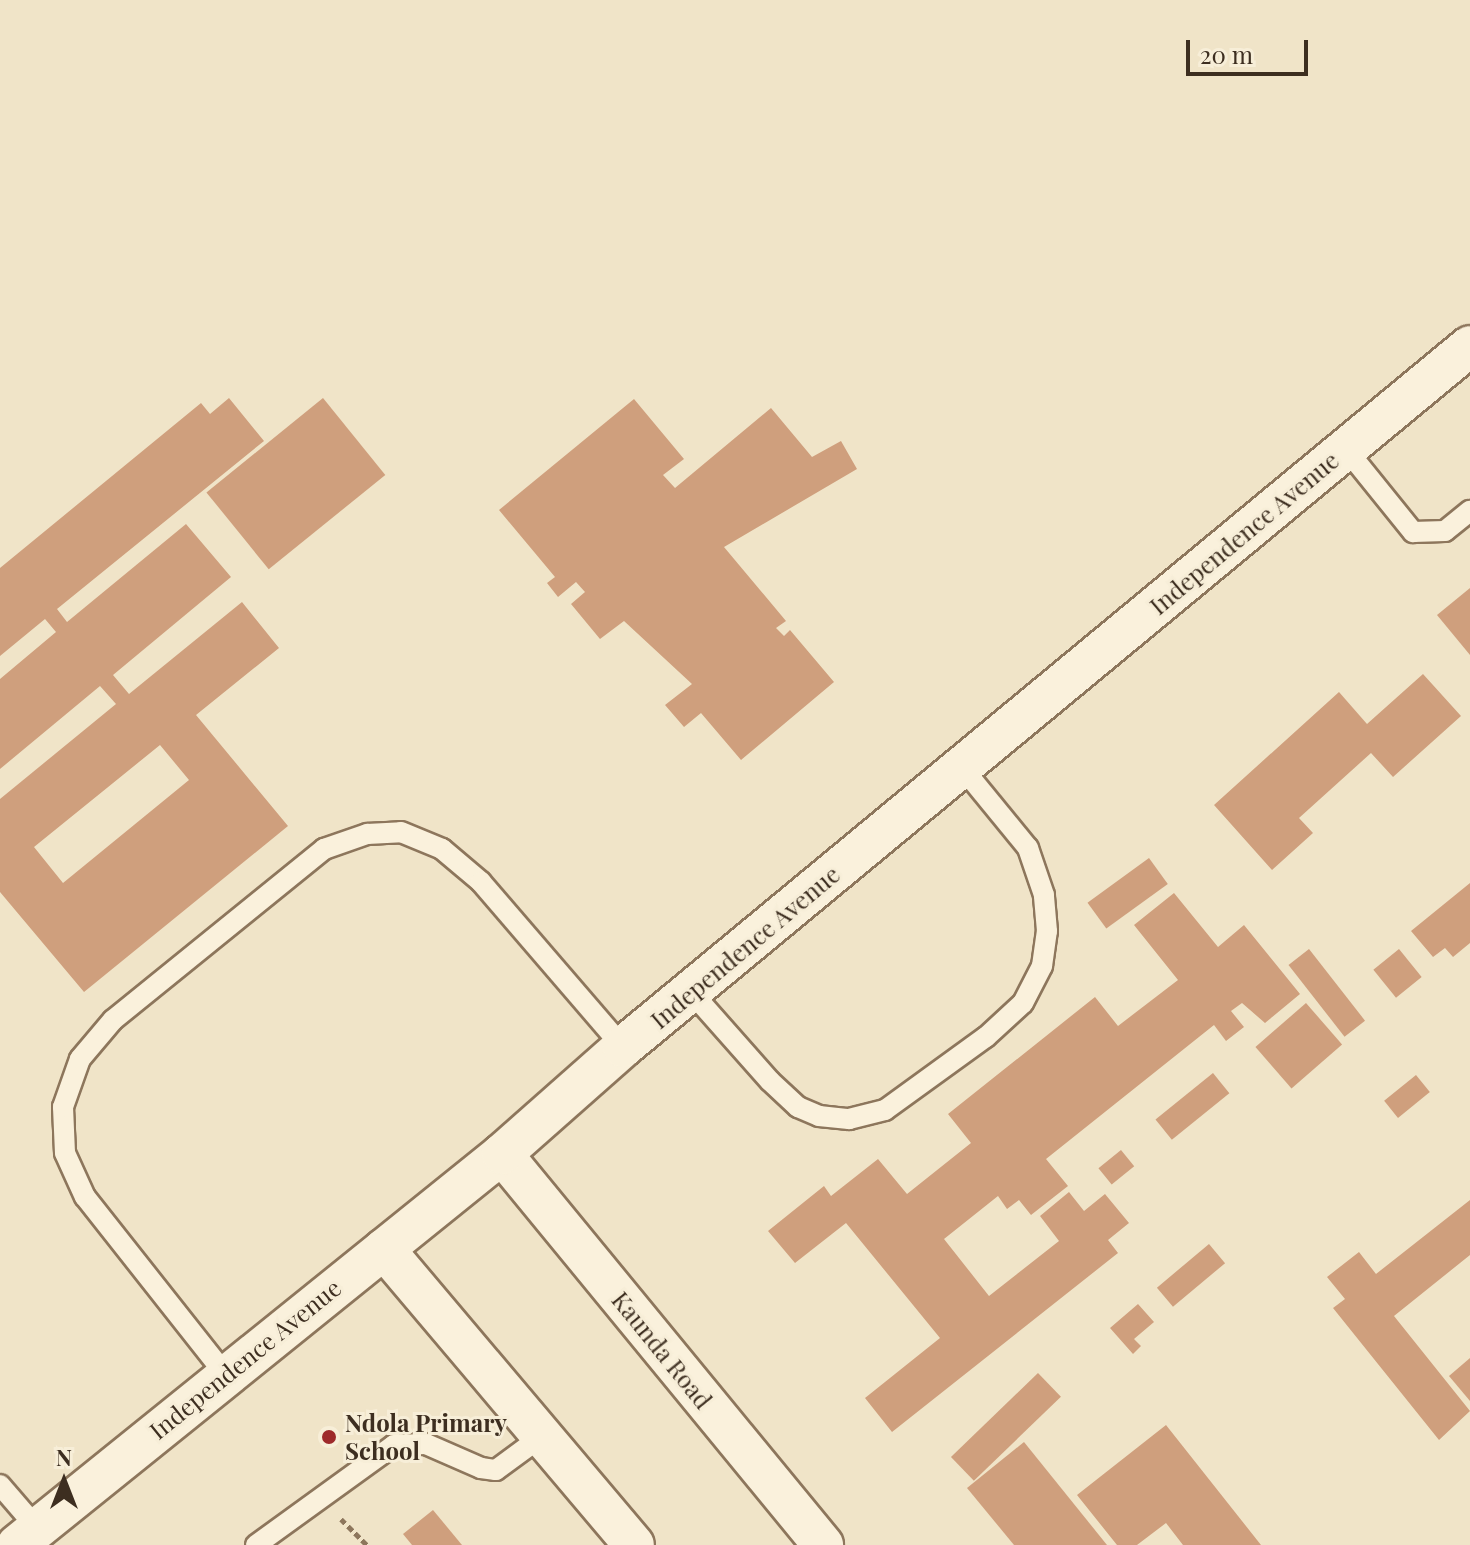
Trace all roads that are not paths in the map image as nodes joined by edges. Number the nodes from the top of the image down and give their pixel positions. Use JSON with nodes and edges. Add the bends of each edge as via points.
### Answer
{"nodes":[{"id":1,"x":1470,"y":346,"type":"edge"},
{"id":2,"x":1346,"y":449,"type":"junction"},
{"id":3,"x":1470,"y":511,"type":"edge"},
{"id":4,"x":961,"y":766,"type":"junction"},
{"id":5,"x":693,"y":994,"type":"junction"},
{"id":6,"x":623,"y":1047,"type":"junction"},
{"id":7,"x":502,"y":1154,"type":"junction"},
{"id":8,"x":384,"y":1249,"type":"junction"},
{"id":9,"x":225,"y":1374,"type":"junction"},
{"id":10,"x":545,"y":1434,"type":"junction"},
{"id":11,"x":0,"y":1485,"type":"edge"},
{"id":12,"x":27,"y":1536,"type":"edge"},
{"id":13,"x":256,"y":1545,"type":"edge"},
{"id":14,"x":634,"y":1545,"type":"edge"},
{"id":15,"x":823,"y":1545,"type":"edge"}],
"edges":[{"from":1,"to":2,"type":"street","name":"Independence Avenue"},
{"from":2,"to":3,"type":"lane","via":[[1413,532],[1429,536],[1445,531]]},
{"from":2,"to":4,"type":"street","name":"Independence Avenue"},
{"from":4,"to":5,"type":"street","name":"Independence Avenue"},
{"from":4,"to":5,"type":"lane","via":[[1028,848],[1046,919],[1042,966],[1029,991],[986,1037],[885,1110],[849,1119],[819,1116],[798,1107],[770,1081]]},
{"from":5,"to":6,"type":"street","name":"Independence Avenue"},
{"from":6,"to":7,"type":"street","name":"Independence Avenue"},
{"from":6,"to":9,"type":"lane","via":[[481,882],[442,849],[401,832],[367,834],[324,849],[113,1020],[80,1059],[63,1107],[65,1153],[85,1197]]},
{"from":7,"to":8,"type":"street","name":"Independence Avenue"},
{"from":7,"to":15,"type":"street","name":"Kaunda Road"},
{"from":8,"to":9,"type":"street","name":"Independence Avenue"},
{"from":8,"to":10,"type":"street"},
{"from":9,"to":12,"type":"street","name":"Independence Avenue"},
{"from":10,"to":13,"type":"lane","via":[[496,1470],[426,1444],[394,1445]]},
{"from":10,"to":14,"type":"street"},
{"from":11,"to":12,"type":"lane"}]}
